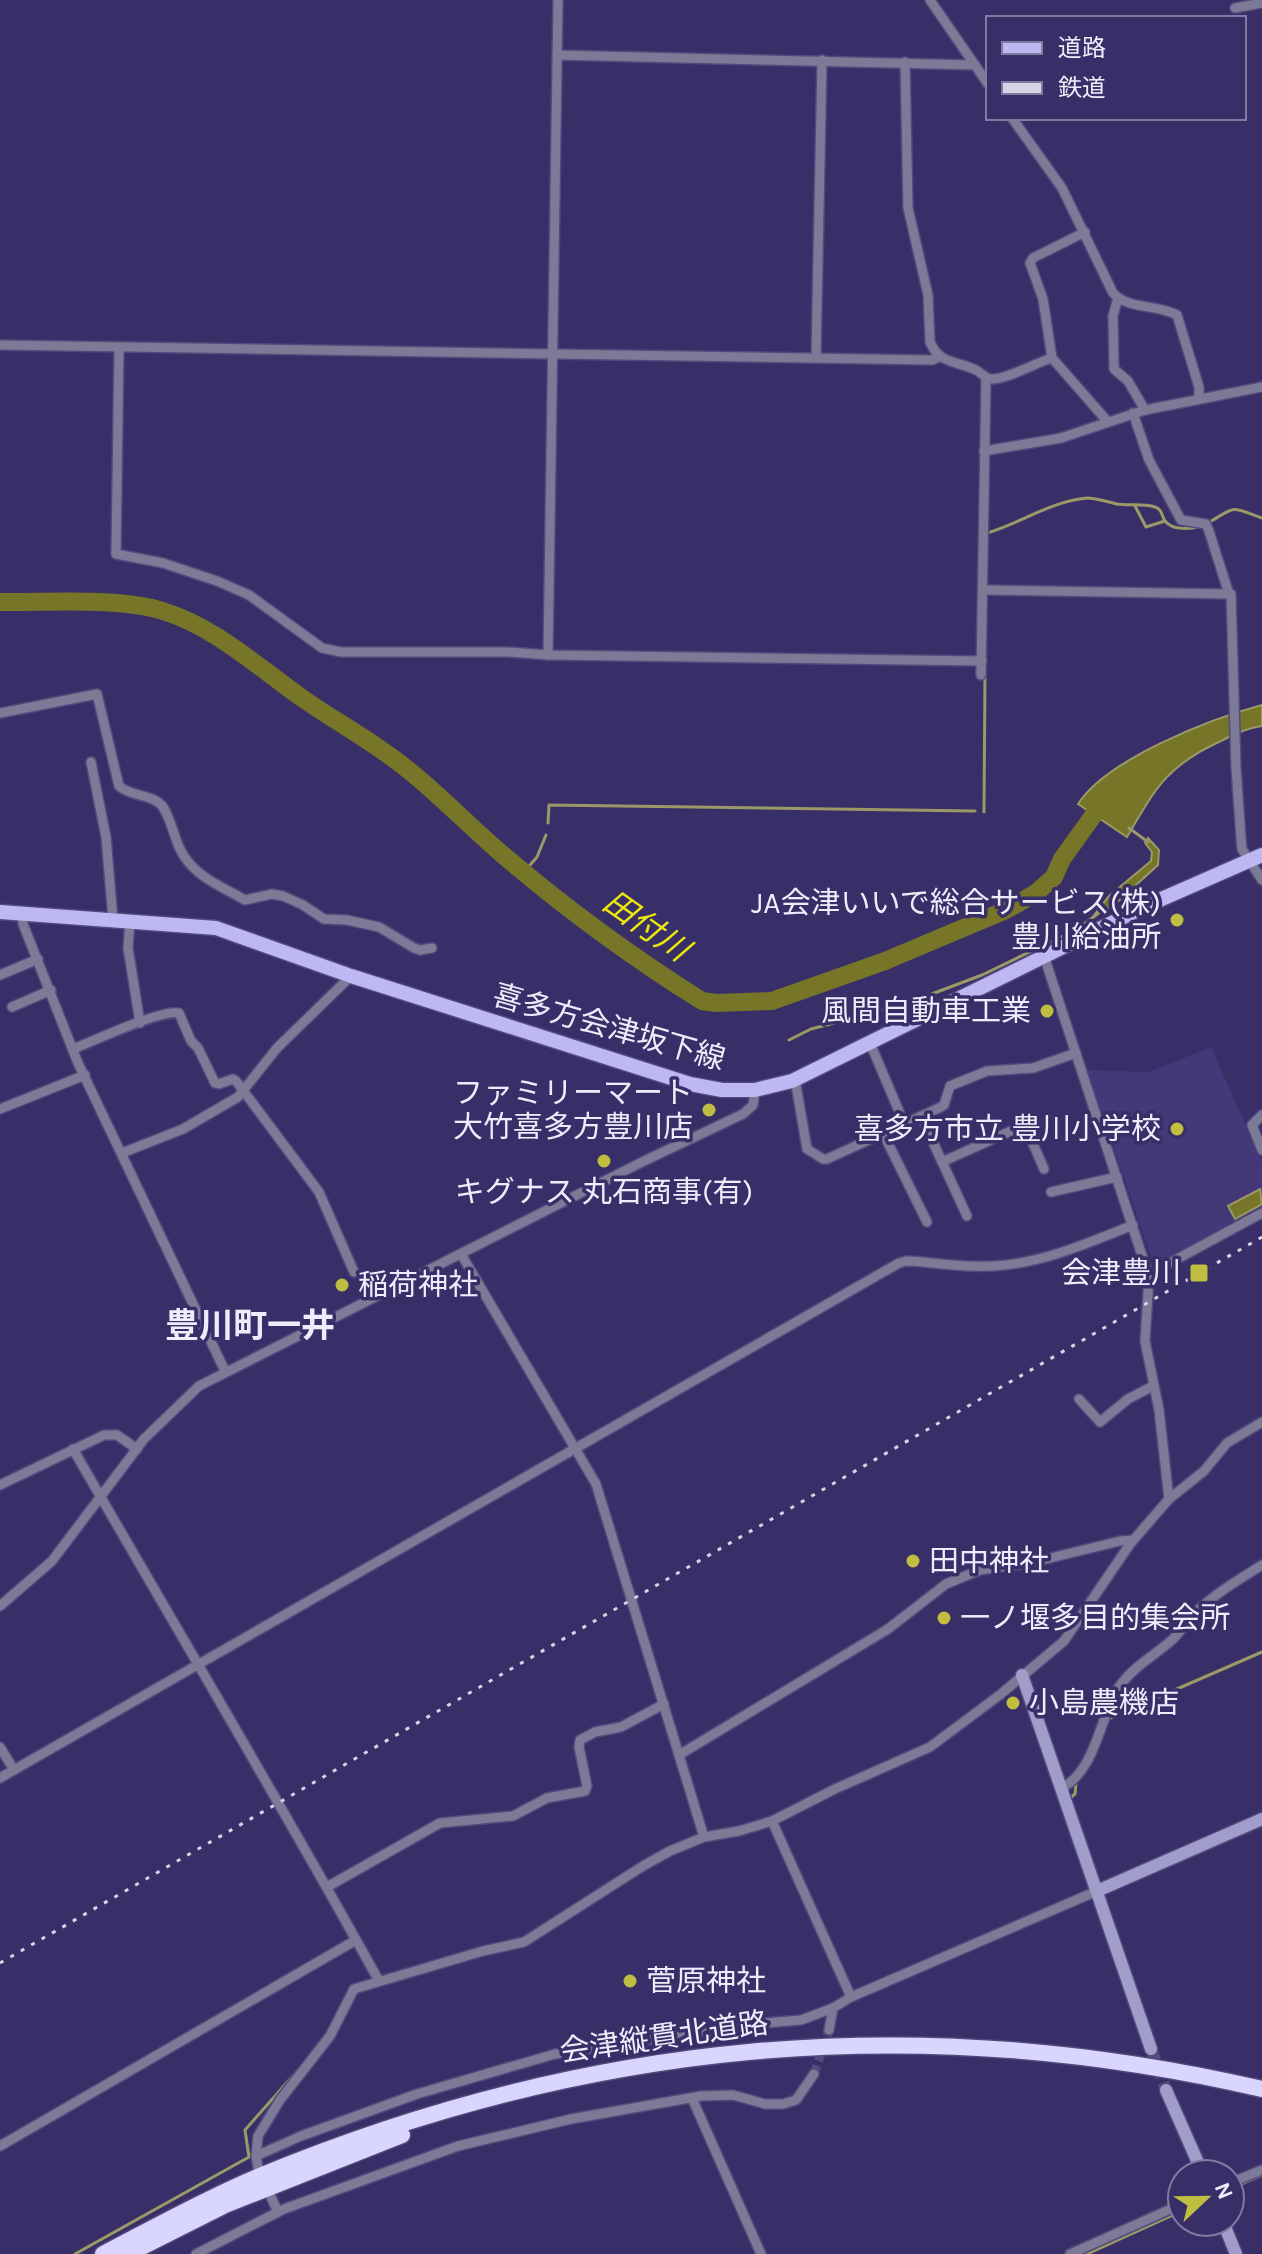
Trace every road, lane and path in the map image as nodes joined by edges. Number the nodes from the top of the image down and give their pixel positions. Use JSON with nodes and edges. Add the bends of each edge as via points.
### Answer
{"nodes":[{"id":1,"x":558,"y":0,"type":"edge"},
{"id":2,"x":930,"y":0,"type":"edge"},
{"id":3,"x":1262,"y":3,"type":"edge"},
{"id":4,"x":1235,"y":8,"type":"dead end"},
{"id":5,"x":557,"y":55,"type":"junction"},
{"id":6,"x":822,"y":60,"type":"junction"},
{"id":7,"x":905,"y":62,"type":"junction"},
{"id":8,"x":975,"y":65,"type":"junction"},
{"id":9,"x":986,"y":81,"type":"edge"},
{"id":10,"x":1013,"y":120,"type":"edge"},
{"id":11,"x":1085,"y":232,"type":"junction"},
{"id":12,"x":1118,"y":298,"type":"junction"},
{"id":13,"x":0,"y":345,"type":"edge"},
{"id":14,"x":119,"y":347,"type":"junction"},
{"id":15,"x":552,"y":355,"type":"junction"},
{"id":16,"x":939,"y":357,"type":"junction"},
{"id":17,"x":816,"y":358,"type":"junction"},
{"id":18,"x":1052,"y":358,"type":"junction"},
{"id":19,"x":986,"y":378,"type":"junction"},
{"id":20,"x":1262,"y":387,"type":"edge"},
{"id":21,"x":1199,"y":399,"type":"junction"},
{"id":22,"x":1145,"y":410,"type":"junction"},
{"id":23,"x":1133,"y":413,"type":"junction"},
{"id":24,"x":1108,"y":422,"type":"junction"},
{"id":25,"x":984,"y":451,"type":"junction"},
{"id":26,"x":983,"y":590,"type":"junction"},
{"id":27,"x":1229,"y":594,"type":"junction"},
{"id":28,"x":548,"y":655,"type":"junction"},
{"id":29,"x":982,"y":661,"type":"junction"},
{"id":30,"x":981,"y":675,"type":"dead end"},
{"id":31,"x":0,"y":713,"type":"edge"},
{"id":32,"x":91,"y":762,"type":"dead end"},
{"id":33,"x":1256,"y":858,"type":"edge"},
{"id":34,"x":1262,"y":880,"type":"edge"},
{"id":35,"x":0,"y":912,"type":"edge"},
{"id":36,"x":22,"y":913,"type":"junction"},
{"id":37,"x":113,"y":919,"type":"junction"},
{"id":38,"x":130,"y":920,"type":"junction"},
{"id":39,"x":432,"y":948,"type":"dead end"},
{"id":40,"x":1044,"y":956,"type":"junction"},
{"id":41,"x":38,"y":959,"type":"junction"},
{"id":42,"x":0,"y":975,"type":"edge"},
{"id":43,"x":351,"y":976,"type":"junction"},
{"id":44,"x":51,"y":990,"type":"junction"},
{"id":45,"x":12,"y":1007,"type":"dead end"},
{"id":46,"x":140,"y":1023,"type":"junction"},
{"id":47,"x":870,"y":1043,"type":"junction"},
{"id":48,"x":73,"y":1049,"type":"junction"},
{"id":49,"x":1076,"y":1053,"type":"junction"},
{"id":50,"x":85,"y":1075,"type":"junction"},
{"id":51,"x":795,"y":1079,"type":"junction"},
{"id":52,"x":755,"y":1090,"type":"junction"},
{"id":53,"x":244,"y":1091,"type":"junction"},
{"id":54,"x":0,"y":1109,"type":"edge"},
{"id":55,"x":1262,"y":1115,"type":"edge"},
{"id":56,"x":921,"y":1116,"type":"junction"},
{"id":57,"x":904,"y":1123,"type":"junction"},
{"id":58,"x":883,"y":1133,"type":"junction"},
{"id":59,"x":1262,"y":1150,"type":"edge"},
{"id":60,"x":122,"y":1153,"type":"junction"},
{"id":61,"x":942,"y":1162,"type":"junction"},
{"id":62,"x":1044,"y":1169,"type":"dead end"},
{"id":63,"x":1117,"y":1177,"type":"junction"},
{"id":64,"x":1051,"y":1192,"type":"dead end"},
{"id":65,"x":1262,"y":1213,"type":"edge"},
{"id":66,"x":967,"y":1216,"type":"dead end"},
{"id":67,"x":927,"y":1222,"type":"dead end"},
{"id":68,"x":1133,"y":1225,"type":"junction"},
{"id":69,"x":461,"y":1254,"type":"junction"},
{"id":70,"x":354,"y":1272,"type":"dead end"},
{"id":71,"x":1149,"y":1277,"type":"junction"},
{"id":72,"x":225,"y":1371,"type":"junction"},
{"id":73,"x":1153,"y":1386,"type":"junction"},
{"id":74,"x":1079,"y":1399,"type":"dead end"},
{"id":75,"x":1262,"y":1422,"type":"edge"},
{"id":76,"x":574,"y":1448,"type":"junction"},
{"id":77,"x":73,"y":1449,"type":"junction"},
{"id":78,"x":137,"y":1449,"type":"junction"},
{"id":79,"x":0,"y":1485,"type":"edge"},
{"id":80,"x":100,"y":1496,"type":"junction"},
{"id":81,"x":1169,"y":1499,"type":"junction"},
{"id":82,"x":1133,"y":1540,"type":"junction"},
{"id":83,"x":1262,"y":1565,"type":"edge"},
{"id":84,"x":0,"y":1606,"type":"edge"},
{"id":85,"x":198,"y":1667,"type":"junction"},
{"id":86,"x":1022,"y":1675,"type":"junction"},
{"id":87,"x":664,"y":1704,"type":"junction"},
{"id":88,"x":0,"y":1747,"type":"edge"},
{"id":89,"x":679,"y":1755,"type":"junction"},
{"id":90,"x":14,"y":1770,"type":"junction"},
{"id":91,"x":0,"y":1778,"type":"edge"},
{"id":92,"x":1062,"y":1788,"type":"junction"},
{"id":93,"x":1262,"y":1819,"type":"edge"},
{"id":94,"x":772,"y":1821,"type":"junction"},
{"id":95,"x":704,"y":1837,"type":"junction"},
{"id":96,"x":327,"y":1887,"type":"junction"},
{"id":97,"x":1097,"y":1891,"type":"junction"},
{"id":98,"x":356,"y":1940,"type":"junction"},
{"id":99,"x":379,"y":1981,"type":"junction"},
{"id":100,"x":851,"y":1997,"type":"junction"},
{"id":101,"x":833,"y":2008,"type":"junction"},
{"id":102,"x":829,"y":2030,"type":"tunnel mouth"},
{"id":103,"x":1151,"y":2049,"type":"tunnel mouth"},
{"id":104,"x":814,"y":2074,"type":"tunnel mouth"},
{"id":105,"x":1262,"y":2089,"type":"edge"},
{"id":106,"x":1166,"y":2090,"type":"tunnel mouth"},
{"id":107,"x":692,"y":2098,"type":"junction"},
{"id":108,"x":1262,"y":2098,"type":"edge"},
{"id":109,"x":0,"y":2146,"type":"edge"},
{"id":110,"x":256,"y":2156,"type":"junction"},
{"id":111,"x":1196,"y":2158,"type":"edge"},
{"id":112,"x":258,"y":2167,"type":"dead end"},
{"id":113,"x":271,"y":2197,"type":"dead end"},
{"id":114,"x":1166,"y":2211,"type":"edge"},
{"id":115,"x":278,"y":2212,"type":"junction"},
{"id":116,"x":103,"y":2254,"type":"edge"},
{"id":117,"x":128,"y":2254,"type":"edge"},
{"id":118,"x":196,"y":2254,"type":"edge"},
{"id":119,"x":761,"y":2254,"type":"edge"},
{"id":120,"x":1070,"y":2254,"type":"edge"}],
"edges":[{"from":1,"to":5,"type":"street"},
{"from":2,"to":8,"type":"street"},
{"from":3,"to":4,"type":"street"},
{"from":5,"to":6,"type":"street"},
{"from":5,"to":15,"type":"street"},
{"from":6,"to":7,"type":"street"},
{"from":6,"to":17,"type":"street"},
{"from":7,"to":8,"type":"street"},
{"from":7,"to":16,"type":"street","via":[[908,208],[928,295],[930,342]]},
{"from":8,"to":9,"type":"street"},
{"from":10,"to":11,"type":"street","via":[[1054,175]]},
{"from":11,"to":12,"type":"street"},
{"from":11,"to":18,"type":"street","via":[[1030,263],[1043,299]]},
{"from":12,"to":21,"type":"street","via":[[1177,315]]},
{"from":12,"to":22,"type":"street","via":[[1114,365]]},
{"from":13,"to":14,"type":"street"},
{"from":14,"to":15,"type":"street"},
{"from":14,"to":28,"type":"street","via":[[116,554],[193,572],[238,590],[330,651]]},
{"from":15,"to":17,"type":"street"},
{"from":15,"to":28,"type":"street"},
{"from":16,"to":17,"type":"street"},
{"from":16,"to":19,"type":"street"},
{"from":18,"to":19,"type":"street","via":[[1008,376]]},
{"from":18,"to":24,"type":"street"},
{"from":19,"to":25,"type":"street"},
{"from":20,"to":21,"type":"street"},
{"from":21,"to":22,"type":"street"},
{"from":22,"to":23,"type":"street"},
{"from":23,"to":24,"type":"street"},
{"from":23,"to":27,"type":"street","via":[[1149,460],[1181,520],[1206,524]]},
{"from":24,"to":25,"type":"street","via":[[1061,438]]},
{"from":25,"to":26,"type":"street"},
{"from":26,"to":27,"type":"street"},
{"from":26,"to":29,"type":"street"},
{"from":27,"to":33,"type":"street","via":[[1242,849]]},
{"from":28,"to":29,"type":"street"},
{"from":29,"to":30,"type":"street"},
{"from":31,"to":39,"type":"street","via":[[97,694],[119,786],[162,806],[192,870],[245,900],[283,896],[324,919],[375,926],[414,948]]},
{"from":32,"to":37,"type":"street","via":[[106,837]]},
{"from":33,"to":34,"type":"street"},
{"from":33,"to":40,"type":"main road","name":"喜多方会津坂下線"},
{"from":35,"to":36,"type":"main road","name":"喜多方会津坂下線"},
{"from":36,"to":37,"type":"main road","name":"喜多方会津坂下線"},
{"from":36,"to":41,"type":"street"},
{"from":37,"to":38,"type":"main road","name":"喜多方会津坂下線"},
{"from":38,"to":43,"type":"main road","name":"喜多方会津坂下線","via":[[216,928]]},
{"from":38,"to":46,"type":"street","via":[[128,948]]},
{"from":40,"to":47,"type":"main road","name":"喜多方会津坂下線"},
{"from":40,"to":49,"type":"street"},
{"from":41,"to":42,"type":"street"},
{"from":41,"to":44,"type":"street"},
{"from":43,"to":52,"type":"main road","name":"喜多方会津坂下線","via":[[690,1084]]},
{"from":43,"to":53,"type":"street","via":[[277,1048]]},
{"from":44,"to":45,"type":"street"},
{"from":44,"to":48,"type":"street"},
{"from":46,"to":48,"type":"street"},
{"from":46,"to":53,"type":"street","via":[[179,1013],[215,1083],[233,1079]]},
{"from":47,"to":51,"type":"main road","name":"喜多方会津坂下線"},
{"from":47,"to":57,"type":"street"},
{"from":48,"to":50,"type":"street"},
{"from":49,"to":56,"type":"street","via":[[1033,1068],[981,1073],[950,1086],[944,1105]]},
{"from":49,"to":63,"type":"street"},
{"from":50,"to":54,"type":"street"},
{"from":50,"to":60,"type":"street"},
{"from":51,"to":52,"type":"main road","name":"喜多方会津坂下線"},
{"from":51,"to":58,"type":"street","via":[[805,1144],[823,1159]]},
{"from":52,"to":69,"type":"street","via":[[753,1105],[743,1114]]},
{"from":53,"to":60,"type":"street","via":[[197,1122]]},
{"from":53,"to":70,"type":"street","via":[[319,1192]]},
{"from":55,"to":59,"type":"street","via":[[1252,1125]]},
{"from":56,"to":57,"type":"street"},
{"from":56,"to":61,"type":"street"},
{"from":57,"to":58,"type":"street"},
{"from":58,"to":67,"type":"street"},
{"from":60,"to":72,"type":"street"},
{"from":61,"to":62,"type":"street","via":[[1029,1123]]},
{"from":61,"to":66,"type":"street"},
{"from":63,"to":64,"type":"street"},
{"from":63,"to":68,"type":"street"},
{"from":65,"to":71,"type":"street"},
{"from":68,"to":71,"type":"street"},
{"from":68,"to":76,"type":"street","via":[[1026,1263],[899,1263]]},
{"from":69,"to":72,"type":"street"},
{"from":69,"to":76,"type":"street"},
{"from":71,"to":73,"type":"street","via":[[1145,1341]]},
{"from":72,"to":78,"type":"street","via":[[187,1396]]},
{"from":73,"to":74,"type":"street","via":[[1100,1422]]},
{"from":73,"to":81,"type":"street"},
{"from":75,"to":81,"type":"street","via":[[1227,1443],[1204,1471]]},
{"from":76,"to":85,"type":"street"},
{"from":76,"to":87,"type":"street","via":[[601,1495]]},
{"from":77,"to":78,"type":"street","via":[[111,1434]]},
{"from":77,"to":79,"type":"street"},
{"from":77,"to":80,"type":"street"},
{"from":78,"to":80,"type":"street"},
{"from":80,"to":84,"type":"street","via":[[52,1561]]},
{"from":80,"to":85,"type":"street"},
{"from":81,"to":82,"type":"street"},
{"from":82,"to":86,"type":"street","via":[[1064,1641]]},
{"from":82,"to":89,"type":"street","via":[[980,1570],[946,1584],[880,1635]]},
{"from":83,"to":92,"type":"street","via":[[1210,1599],[1175,1637],[1127,1676],[1114,1695],[1095,1747]]},
{"from":85,"to":90,"type":"street"},
{"from":85,"to":96,"type":"street"},
{"from":86,"to":92,"type":"street"},
{"from":86,"to":94,"type":"street","via":[[930,1747]]},
{"from":87,"to":89,"type":"street"},
{"from":87,"to":96,"type":"street","via":[[621,1727],[580,1740],[585,1791],[543,1799],[513,1816],[440,1823]]},
{"from":88,"to":90,"type":"street"},
{"from":89,"to":95,"type":"street"},
{"from":90,"to":91,"type":"street"},
{"from":92,"to":97,"type":"street"},
{"from":93,"to":97,"type":"street"},
{"from":94,"to":95,"type":"street"},
{"from":94,"to":100,"type":"street"},
{"from":95,"to":99,"type":"street","via":[[643,1866],[524,1942]]},
{"from":96,"to":98,"type":"street"},
{"from":97,"to":100,"type":"street"},
{"from":97,"to":103,"type":"street"},
{"from":98,"to":99,"type":"street"},
{"from":98,"to":109,"type":"street"},
{"from":99,"to":110,"type":"street","via":[[354,1989],[330,2036],[258,2136]]},
{"from":100,"to":101,"type":"street"},
{"from":101,"to":102,"type":"street"},
{"from":101,"to":110,"type":"street","via":[[801,2020],[555,2054],[417,2094]]},
{"from":104,"to":107,"type":"street","via":[[796,2100],[783,2104],[719,2094]]},
{"from":105,"to":116,"type":"highway","name":"会津縦貫北道路","via":[[1133,2064],[984,2046],[830,2045],[689,2057],[523,2088],[360,2138],[254,2179]]},
{"from":106,"to":111,"type":"street"},
{"from":107,"to":115,"type":"street","via":[[458,2146]]},
{"from":107,"to":119,"type":"street"},
{"from":108,"to":117,"type":"highway","name":"会津縦貫北道路","via":[[1132,2072],[984,2055],[831,2053],[691,2066],[592,2082],[468,2113],[225,2205]]},
{"from":110,"to":112,"type":"street"},
{"from":113,"to":115,"type":"street"},
{"from":114,"to":120,"type":"street"},
{"from":115,"to":118,"type":"street"}]}
